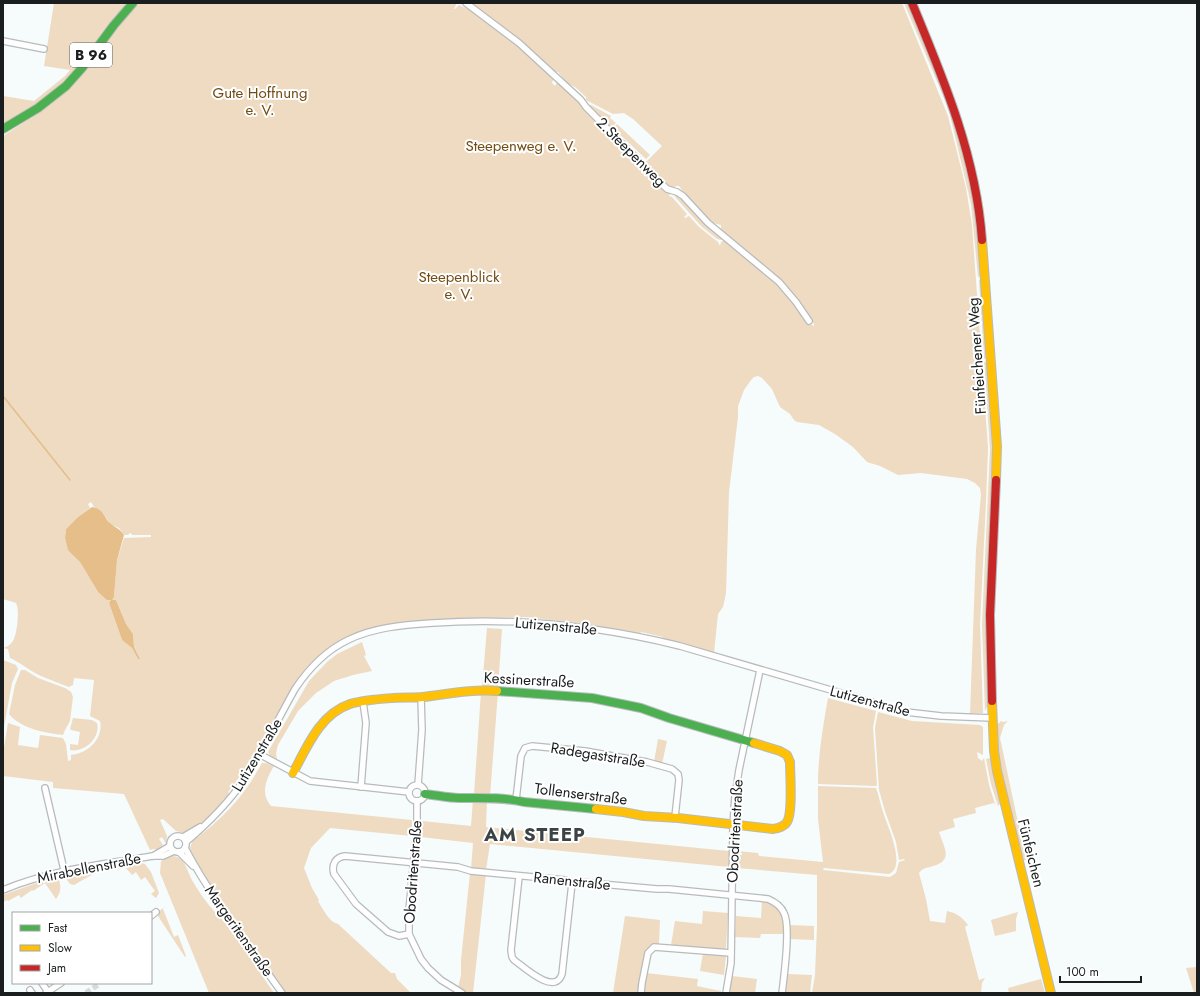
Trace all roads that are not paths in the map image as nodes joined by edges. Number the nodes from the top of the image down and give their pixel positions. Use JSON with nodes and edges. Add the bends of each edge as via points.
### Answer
{"nodes":[{"id":1,"x":133,"y":3,"type":"edge"},
{"id":2,"x":466,"y":3,"type":"edge"},
{"id":3,"x":912,"y":3,"type":"edge"},
{"id":4,"x":3,"y":41,"type":"edge"},
{"id":5,"x":44,"y":49,"type":"dead end"},
{"id":6,"x":16,"y":122,"type":"junction"},
{"id":7,"x":3,"y":129,"type":"edge"},
{"id":8,"x":3,"y":133,"type":"edge"},
{"id":9,"x":810,"y":321,"type":"dead end"},
{"id":10,"x":760,"y":670,"type":"junction"},
{"id":11,"x":421,"y":698,"type":"junction"},
{"id":12,"x":363,"y":702,"type":"junction"},
{"id":13,"x":992,"y":718,"type":"junction"},
{"id":14,"x":745,"y":740,"type":"junction"},
{"id":15,"x":259,"y":754,"type":"junction"},
{"id":16,"x":293,"y":773,"type":"junction"},
{"id":17,"x":418,"y":785,"type":"junction"},
{"id":18,"x":361,"y":787,"type":"junction"},
{"id":19,"x":45,"y":788,"type":"dead end"},
{"id":20,"x":409,"y":792,"type":"junction"},
{"id":21,"x":425,"y":794,"type":"junction"},
{"id":22,"x":516,"y":800,"type":"junction"},
{"id":23,"x":417,"y":801,"type":"junction"},
{"id":24,"x":675,"y":817,"type":"junction"},
{"id":25,"x":204,"y":824,"type":"junction"},
{"id":26,"x":733,"y":824,"type":"junction"},
{"id":27,"x":183,"y":837,"type":"junction"},
{"id":28,"x":186,"y":845,"type":"junction"},
{"id":29,"x":170,"y":846,"type":"junction"},
{"id":30,"x":177,"y":851,"type":"junction"},
{"id":31,"x":153,"y":856,"type":"junction"},
{"id":32,"x":414,"y":863,"type":"junction"},
{"id":33,"x":64,"y":870,"type":"junction"},
{"id":34,"x":196,"y":870,"type":"junction"},
{"id":35,"x":519,"y":877,"type":"junction"},
{"id":36,"x":572,"y":883,"type":"junction"},
{"id":37,"x":3,"y":890,"type":"edge"},
{"id":38,"x":732,"y":894,"type":"junction"},
{"id":39,"x":409,"y":934,"type":"junction"},
{"id":40,"x":731,"y":953,"type":"junction"},
{"id":41,"x":58,"y":984,"type":"edge"},
{"id":42,"x":47,"y":992,"type":"edge"},
{"id":43,"x":282,"y":993,"type":"edge"},
{"id":44,"x":462,"y":993,"type":"edge"},
{"id":45,"x":641,"y":993,"type":"edge"},
{"id":46,"x":726,"y":993,"type":"edge"},
{"id":47,"x":782,"y":993,"type":"edge"},
{"id":48,"x":1051,"y":993,"type":"edge"}],
"edges":[{"from":1,"to":6,"type":"street","number":"B 96","via":[[66,86]]},
{"from":2,"to":9,"type":"street","name":"2.Steepenweg","via":[[519,43],[581,100],[667,189],[683,196],[708,223],[779,282]]},
{"from":3,"to":13,"type":"street","name":"Fünfeichener Weg","via":[[961,129],[981,222],[997,438],[990,616]]},
{"from":4,"to":5,"type":"street"},
{"from":6,"to":7,"type":"street","number":"B 96"},
{"from":6,"to":8,"type":"street","number":"B 96"},
{"from":10,"to":13,"type":"street","name":"Lutizenstraße","via":[[906,712]]},
{"from":10,"to":14,"type":"street","name":"Obodritenstraße"},
{"from":10,"to":15,"type":"street","name":"Lutizenstraße","via":[[662,642],[574,626],[489,621],[441,622],[386,628],[347,640],[314,664],[295,689]]},
{"from":11,"to":12,"type":"street","name":"Kessinerstraße"},
{"from":11,"to":14,"type":"street","name":"Kessinerstraße","via":[[485,690],[539,692],[592,698],[642,708]]},
{"from":11,"to":17,"type":"street","via":[[422,730]]},
{"from":12,"to":16,"type":"street","name":"Kessinerstraße","via":[[345,706],[325,721],[312,738]]},
{"from":12,"to":18,"type":"street","via":[[366,723]]},
{"from":13,"to":48,"type":"street","name":"Fünfeichen","via":[[997,771]]},
{"from":14,"to":26,"type":"street","name":"Obodritenstraße"},
{"from":14,"to":26,"type":"street","name":"Kessinerstraße","via":[[780,750],[789,758],[790,815],[787,822],[777,828]]},
{"from":15,"to":16,"type":"street"},
{"from":15,"to":25,"type":"street","name":"Lutizenstraße","via":[[233,795]]},
{"from":16,"to":18,"type":"street","via":[[314,782]]},
{"from":17,"to":20,"type":"street","via":[[413,786]]},
{"from":17,"to":21,"type":"street"},
{"from":18,"to":20,"type":"street"},
{"from":19,"to":33,"type":"street"},
{"from":20,"to":23,"type":"street","via":[[412,799]]},
{"from":21,"to":22,"type":"street","name":"Tollenserstraße"},
{"from":21,"to":23,"type":"street"},
{"from":22,"to":24,"type":"street","name":"Tollenserstraße"},
{"from":22,"to":24,"type":"street","name":"Radegaststraße","via":[[521,756],[525,748],[532,746],[585,751],[674,770],[679,780]]},
{"from":23,"to":32,"type":"street","name":"Obodritenstraße"},
{"from":24,"to":26,"type":"street","name":"Tollenserstraße"},
{"from":25,"to":27,"type":"street","name":"Lutizenstraße"},
{"from":25,"to":28,"type":"street","name":"Lutizenstraße"},
{"from":26,"to":38,"type":"street","name":"Obodritenstraße"},
{"from":27,"to":28,"type":"street"},
{"from":27,"to":29,"type":"street","via":[[173,837]]},
{"from":28,"to":30,"type":"street"},
{"from":28,"to":34,"type":"street","name":"Margeritenstraße"},
{"from":29,"to":30,"type":"street"},
{"from":29,"to":31,"type":"street","name":"Mirabellenstraße"},
{"from":30,"to":31,"type":"street","name":"Mirabellenstraße","via":[[163,856]]},
{"from":30,"to":34,"type":"street","name":"Margeritenstraße"},
{"from":31,"to":33,"type":"street","name":"Mirabellenstraße"},
{"from":32,"to":35,"type":"street","name":"Ranenstraße"},
{"from":32,"to":39,"type":"street","name":"Obodritenstraße"},
{"from":32,"to":39,"type":"street","name":"Ranenstraße","via":[[345,856],[336,860],[333,867],[334,874],[344,890],[379,925],[394,935]]},
{"from":33,"to":37,"type":"street","name":"Mirabellenstraße"},
{"from":34,"to":43,"type":"street","name":"Margeritenstraße"},
{"from":35,"to":36,"type":"street","name":"Ranenstraße","via":[[565,880]]},
{"from":35,"to":36,"type":"street","via":[[512,957],[545,982],[552,984],[561,978],[562,974]]},
{"from":36,"to":38,"type":"street","name":"Ranenstraße"},
{"from":38,"to":40,"type":"street","name":"Obodritenstraße"},
{"from":38,"to":47,"type":"street","name":"Ranenstraße","via":[[768,899],[775,902],[784,912],[787,926]]},
{"from":39,"to":44,"type":"street","name":"Obodritenstraße","via":[[428,968],[446,984]]},
{"from":40,"to":45,"type":"street","via":[[654,947],[648,953]]},
{"from":40,"to":46,"type":"street","name":"Obodritenstraße"},
{"from":41,"to":42,"type":"street"}]}
